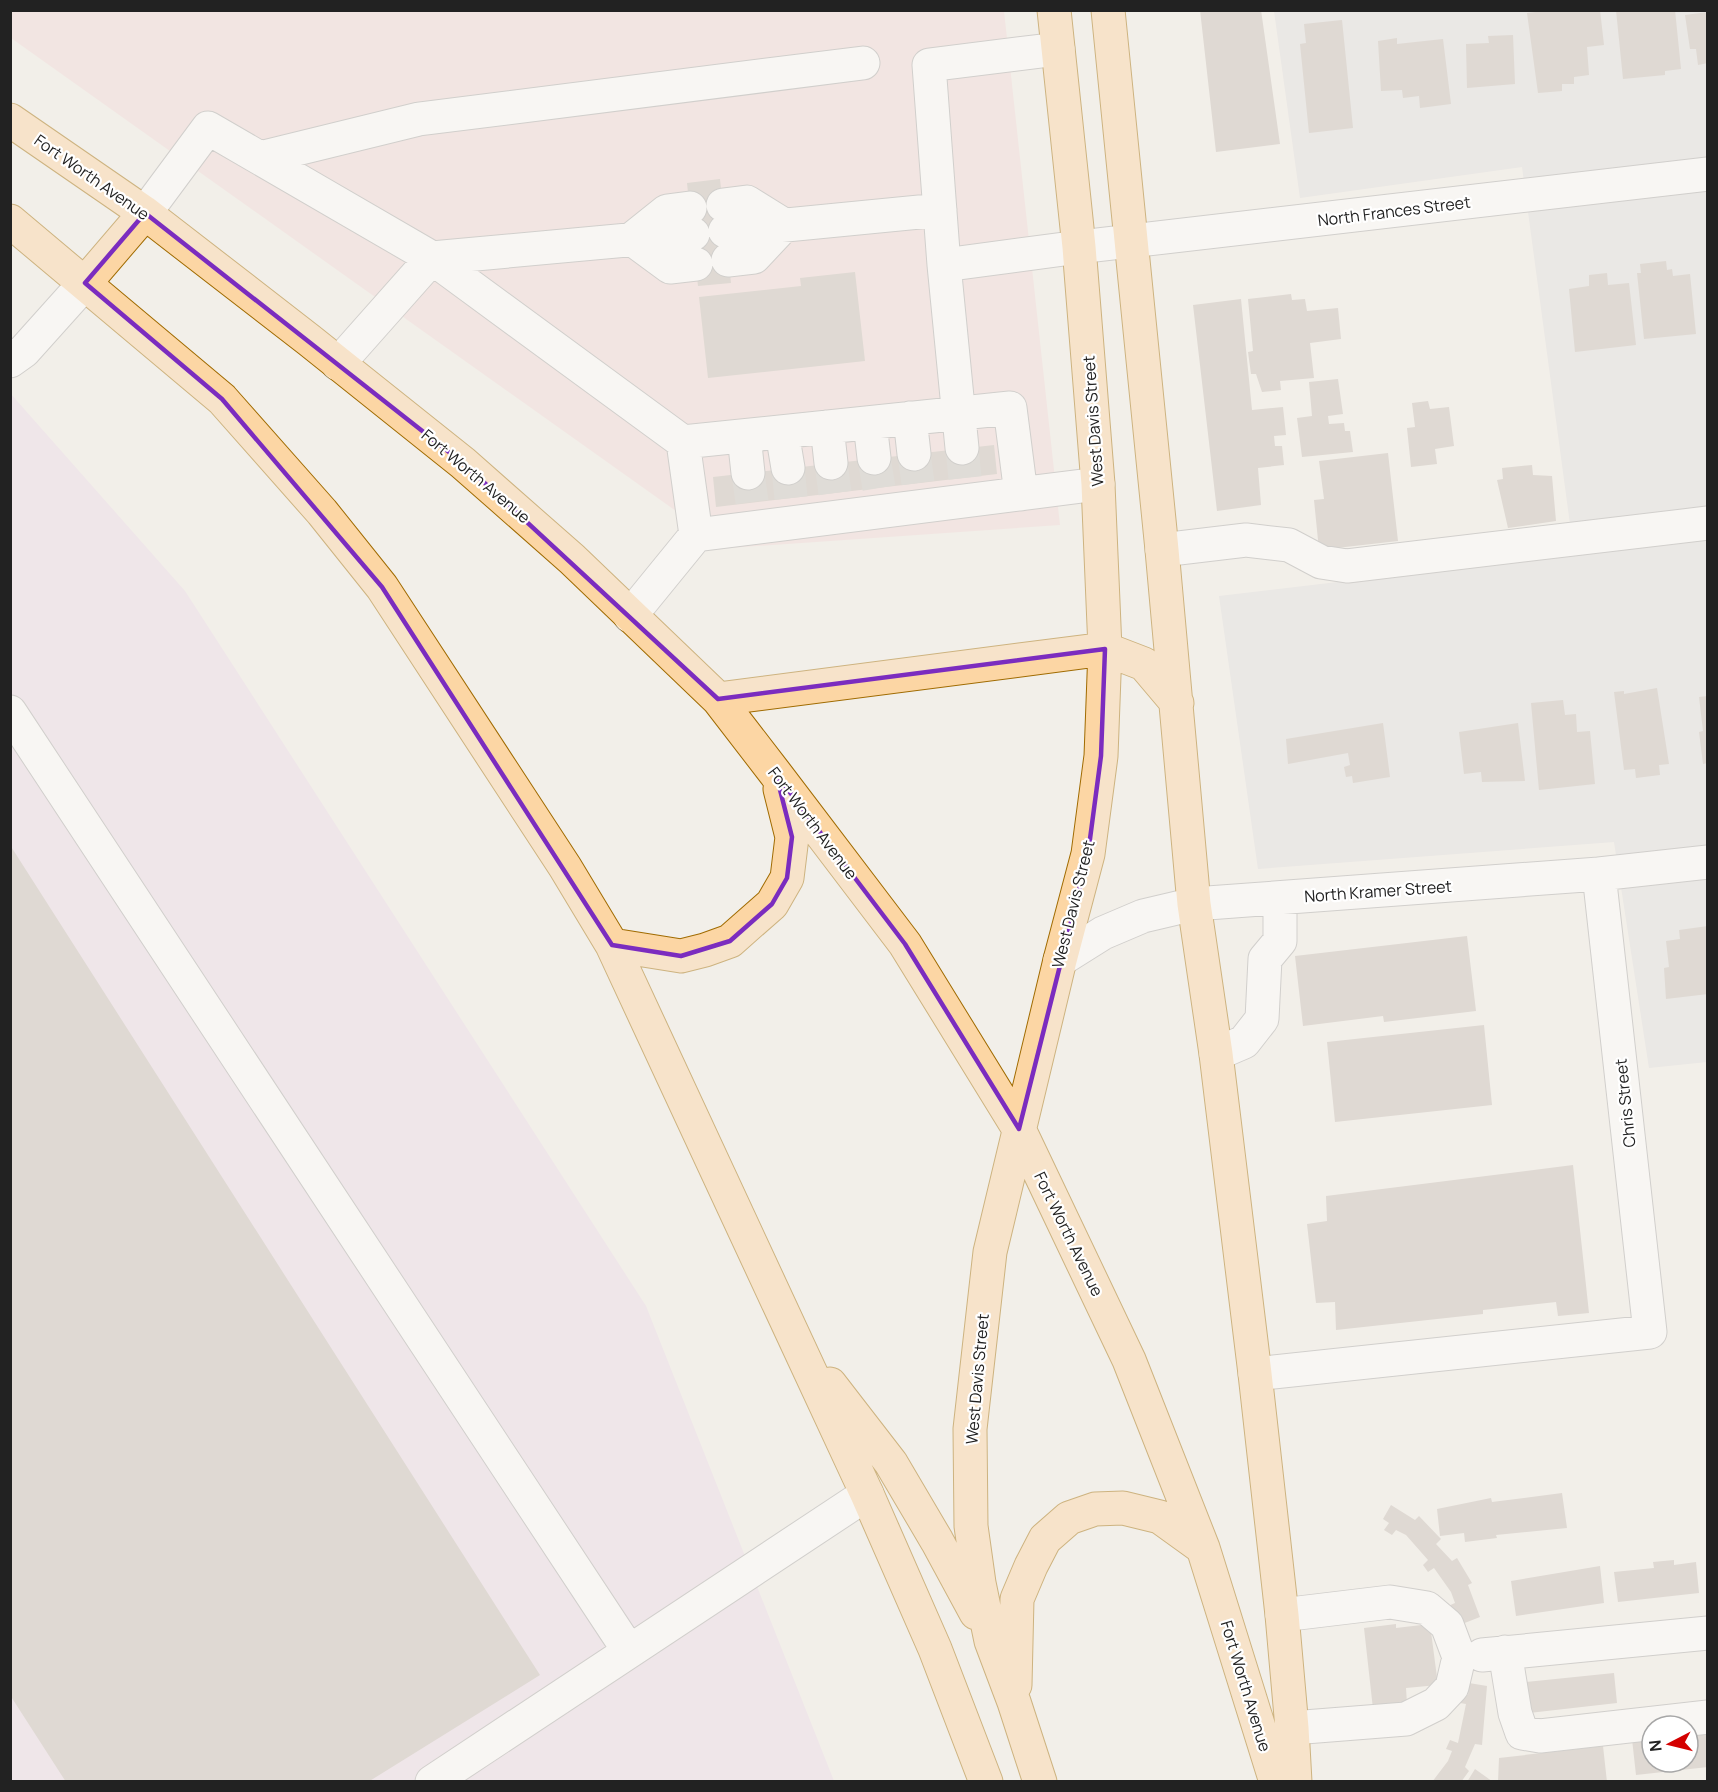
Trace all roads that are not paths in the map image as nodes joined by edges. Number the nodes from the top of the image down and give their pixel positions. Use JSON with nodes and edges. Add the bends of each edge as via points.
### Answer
{"nodes":[{"id":1,"x":1054,"y":10,"type":"edge"},
{"id":2,"x":1108,"y":10,"type":"edge"},
{"id":3,"x":1058,"y":49,"type":"junction"},
{"id":4,"x":863,"y":63,"type":"dead end"},
{"id":5,"x":10,"y":120,"type":"edge"},
{"id":6,"x":260,"y":158,"type":"junction"},
{"id":7,"x":1707,"y":174,"type":"edge"},
{"id":8,"x":940,"y":210,"type":"junction"},
{"id":9,"x":145,"y":213,"type":"junction"},
{"id":10,"x":10,"y":221,"type":"edge"},
{"id":11,"x":784,"y":225,"type":"junction"},
{"id":12,"x":693,"y":235,"type":"dead end"},
{"id":13,"x":1131,"y":241,"type":"junction"},
{"id":14,"x":1079,"y":247,"type":"junction"},
{"id":15,"x":432,"y":258,"type":"junction"},
{"id":16,"x":944,"y":265,"type":"junction"},
{"id":17,"x":85,"y":283,"type":"junction"},
{"id":18,"x":10,"y":361,"type":"edge"},
{"id":19,"x":338,"y":364,"type":"junction"},
{"id":20,"x":957,"y":413,"type":"junction"},
{"id":21,"x":910,"y":418,"type":"junction"},
{"id":22,"x":870,"y":423,"type":"junction"},
{"id":23,"x":826,"y":427,"type":"junction"},
{"id":24,"x":782,"y":432,"type":"junction"},
{"id":25,"x":744,"y":436,"type":"junction"},
{"id":26,"x":683,"y":442,"type":"junction"},
{"id":27,"x":965,"y":476,"type":"junction"},
{"id":28,"x":918,"y":481,"type":"junction"},
{"id":29,"x":1098,"y":484,"type":"junction"},
{"id":30,"x":878,"y":486,"type":"junction"},
{"id":31,"x":834,"y":491,"type":"junction"},
{"id":32,"x":1021,"y":494,"type":"junction"},
{"id":33,"x":791,"y":496,"type":"junction"},
{"id":34,"x":752,"y":501,"type":"junction"},
{"id":35,"x":1707,"y":523,"type":"edge"},
{"id":36,"x":696,"y":535,"type":"junction"},
{"id":37,"x":1162,"y":550,"type":"junction"},
{"id":38,"x":630,"y":616,"type":"junction"},
{"id":39,"x":1105,"y":649,"type":"junction"},
{"id":40,"x":718,"y":699,"type":"junction"},
{"id":41,"x":1177,"y":703,"type":"junction"},
{"id":42,"x":10,"y":712,"type":"edge"},
{"id":43,"x":775,"y":772,"type":"junction"},
{"id":44,"x":1707,"y":862,"type":"edge"},
{"id":45,"x":1599,"y":874,"type":"junction"},
{"id":46,"x":1280,"y":898,"type":"junction"},
{"id":47,"x":1194,"y":904,"type":"junction"},
{"id":48,"x":612,"y":945,"type":"junction"},
{"id":49,"x":1060,"y":960,"type":"junction"},
{"id":50,"x":1216,"y":1054,"type":"junction"},
{"id":51,"x":1019,"y":1129,"type":"junction"},
{"id":52,"x":793,"y":1334,"type":"junction"},
{"id":53,"x":1255,"y":1374,"type":"junction"},
{"id":54,"x":867,"y":1494,"type":"junction"},
{"id":55,"x":1203,"y":1548,"type":"junction"},
{"id":56,"x":1282,"y":1615,"type":"junction"},
{"id":57,"x":1707,"y":1633,"type":"edge"},
{"id":58,"x":991,"y":1641,"type":"junction"},
{"id":59,"x":629,"y":1651,"type":"junction"},
{"id":60,"x":1504,"y":1652,"type":"junction"},
{"id":61,"x":1459,"y":1657,"type":"junction"},
{"id":62,"x":1014,"y":1702,"type":"junction"},
{"id":63,"x":1707,"y":1717,"type":"edge"},
{"id":64,"x":1292,"y":1728,"type":"junction"},
{"id":65,"x":432,"y":1782,"type":"edge"},
{"id":66,"x":986,"y":1782,"type":"edge"},
{"id":67,"x":1040,"y":1782,"type":"edge"},
{"id":68,"x":1276,"y":1782,"type":"edge"},
{"id":69,"x":1295,"y":1782,"type":"edge"}],
"edges":[{"from":1,"to":3,"type":"main road","name":"West Davis Street"},
{"from":2,"to":13,"type":"main road"},
{"from":3,"to":8,"type":"street","via":[[929,65]]},
{"from":3,"to":14,"type":"main road","name":"West Davis Street"},
{"from":4,"to":6,"type":"street","via":[[419,119]]},
{"from":5,"to":9,"type":"main road","name":"Fort Worth Avenue"},
{"from":6,"to":9,"type":"street","via":[[208,128]]},
{"from":6,"to":15,"type":"street"},
{"from":7,"to":13,"type":"street","name":"North Frances Street"},
{"from":8,"to":11,"type":"street"},
{"from":8,"to":16,"type":"street"},
{"from":9,"to":17,"type":"main road"},
{"from":9,"to":19,"type":"main road","name":"Fort Worth Avenue"},
{"from":10,"to":17,"type":"main road"},
{"from":11,"to":11,"type":"street","via":[[754,257],[726,232],[747,202]]},
{"from":12,"to":15,"type":"street"},
{"from":13,"to":14,"type":"street","name":"North Frances Street"},
{"from":13,"to":37,"type":"main road"},
{"from":14,"to":16,"type":"street","name":"North Frances Street"},
{"from":14,"to":29,"type":"main road","name":"West Davis Street"},
{"from":15,"to":19,"type":"street"},
{"from":15,"to":26,"type":"street"},
{"from":16,"to":20,"type":"street"},
{"from":17,"to":18,"type":"street","via":[[24,351]]},
{"from":17,"to":48,"type":"main road","via":[[222,399],[322,512],[375,579],[566,867]]},
{"from":19,"to":38,"type":"main road","name":"Fort Worth Avenue","via":[[463,463]]},
{"from":20,"to":21,"type":"street"},
{"from":20,"to":27,"type":"street"},
{"from":20,"to":32,"type":"street","via":[[1010,408]]},
{"from":21,"to":22,"type":"street"},
{"from":21,"to":28,"type":"street"},
{"from":22,"to":23,"type":"street"},
{"from":22,"to":30,"type":"street"},
{"from":23,"to":24,"type":"street"},
{"from":23,"to":31,"type":"street"},
{"from":24,"to":25,"type":"street"},
{"from":24,"to":33,"type":"street"},
{"from":25,"to":26,"type":"street"},
{"from":25,"to":34,"type":"street"},
{"from":26,"to":36,"type":"street"},
{"from":27,"to":28,"type":"street"},
{"from":27,"to":32,"type":"street"},
{"from":28,"to":30,"type":"street"},
{"from":29,"to":32,"type":"street"},
{"from":29,"to":39,"type":"main road","name":"West Davis Street"},
{"from":30,"to":31,"type":"street"},
{"from":31,"to":33,"type":"street"},
{"from":33,"to":34,"type":"street"},
{"from":34,"to":36,"type":"street"},
{"from":35,"to":37,"type":"street","via":[[1347,566],[1322,562],[1289,545],[1246,540]]},
{"from":36,"to":38,"type":"street"},
{"from":37,"to":41,"type":"main road"},
{"from":38,"to":40,"type":"main road","name":"Fort Worth Avenue"},
{"from":39,"to":40,"type":"main road"},
{"from":39,"to":41,"type":"main road","via":[[1144,664]]},
{"from":39,"to":49,"type":"main road","name":"West Davis Street","via":[[1101,756],[1088,854]]},
{"from":40,"to":43,"type":"main road","name":"Fort Worth Avenue"},
{"from":41,"to":47,"type":"main road"},
{"from":42,"to":59,"type":"street"},
{"from":43,"to":48,"type":"main road","via":[[792,837],[787,878],[772,904],[730,940],[705,950],[681,956]]},
{"from":43,"to":51,"type":"main road","name":"Fort Worth Avenue","via":[[905,944]]},
{"from":44,"to":45,"type":"street","name":"North Kramer Street"},
{"from":45,"to":46,"type":"street","name":"North Kramer Street"},
{"from":45,"to":53,"type":"street","name":"Chris Street","via":[[1650,1332]]},
{"from":46,"to":47,"type":"street","name":"North Kramer Street"},
{"from":46,"to":50,"type":"street","via":[[1280,940],[1265,959],[1262,1019],[1244,1042]]},
{"from":47,"to":49,"type":"street","name":"North Kramer Street","via":[[1143,916],[1103,933]]},
{"from":47,"to":50,"type":"main road"},
{"from":48,"to":52,"type":"main road"},
{"from":49,"to":51,"type":"main road","name":"West Davis Street"},
{"from":50,"to":53,"type":"main road"},
{"from":51,"to":55,"type":"main road","name":"Fort Worth Avenue","via":[[1129,1360]]},
{"from":51,"to":58,"type":"main road","name":"West Davis Street","via":[[990,1252],[970,1429],[971,1527]]},
{"from":52,"to":54,"type":"main road"},
{"from":52,"to":58,"type":"main road","via":[[891,1462]]},
{"from":53,"to":56,"type":"main road"},
{"from":54,"to":59,"type":"street"},
{"from":54,"to":66,"type":"main road","via":[[935,1649]]},
{"from":55,"to":62,"type":"main road","via":[[1160,1517],[1123,1508],[1095,1509],[1069,1518],[1045,1539],[1017,1599]]},
{"from":55,"to":68,"type":"main road","name":"Fort Worth Avenue"},
{"from":56,"to":61,"type":"street","via":[[1390,1602],[1427,1608],[1447,1625]]},
{"from":56,"to":64,"type":"main road"},
{"from":57,"to":60,"type":"street"},
{"from":58,"to":62,"type":"main road","name":"West Davis Street"},
{"from":59,"to":65,"type":"street"},
{"from":60,"to":61,"type":"street"},
{"from":60,"to":63,"type":"street","via":[[1522,1733],[1540,1736]]},
{"from":61,"to":64,"type":"street","via":[[1452,1687],[1436,1704],[1406,1719]]},
{"from":62,"to":67,"type":"main road","name":"West Davis Street"},
{"from":64,"to":69,"type":"main road"}]}
